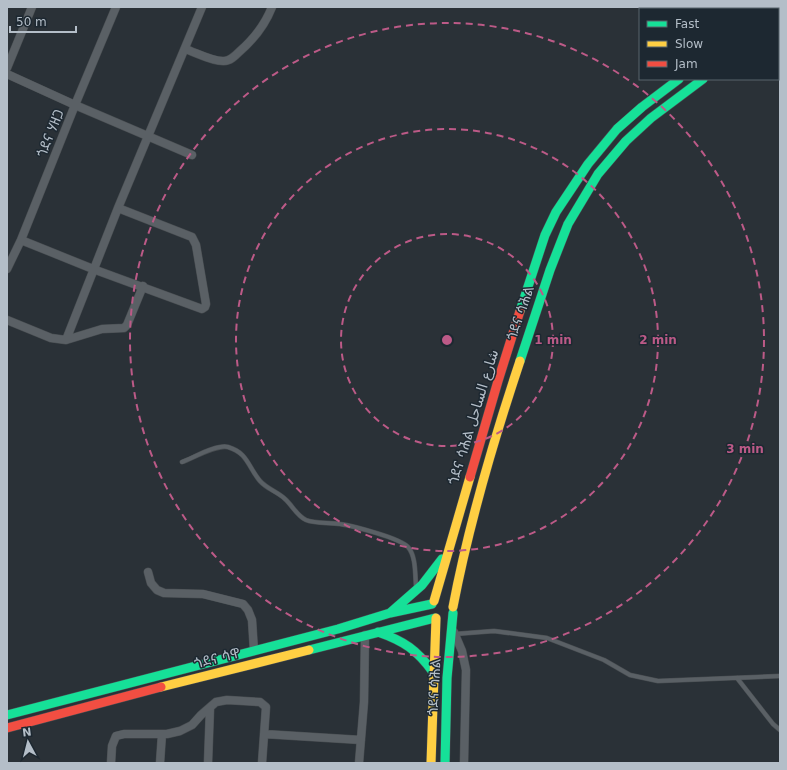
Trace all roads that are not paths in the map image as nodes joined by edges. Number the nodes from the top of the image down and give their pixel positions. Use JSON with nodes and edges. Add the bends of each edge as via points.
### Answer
{"nodes":[{"id":1,"x":32,"y":7,"type":"edge"},
{"id":2,"x":116,"y":7,"type":"edge"},
{"id":3,"x":202,"y":7,"type":"edge"},
{"id":4,"x":272,"y":7,"type":"edge"},
{"id":5,"x":185,"y":49,"type":"junction"},
{"id":6,"x":7,"y":68,"type":"edge"},
{"id":7,"x":7,"y":74,"type":"edge"},
{"id":8,"x":678,"y":80,"type":"edge"},
{"id":9,"x":702,"y":80,"type":"edge"},
{"id":10,"x":75,"y":105,"type":"junction"},
{"id":11,"x":148,"y":137,"type":"junction"},
{"id":12,"x":192,"y":155,"type":"dead end"},
{"id":13,"x":118,"y":208,"type":"junction"},
{"id":14,"x":21,"y":240,"type":"junction"},
{"id":15,"x":7,"y":269,"type":"edge"},
{"id":16,"x":93,"y":269,"type":"junction"},
{"id":17,"x":143,"y":286,"type":"junction"},
{"id":18,"x":7,"y":320,"type":"edge"},
{"id":19,"x":66,"y":340,"type":"junction"},
{"id":20,"x":491,"y":402,"type":"junction"},
{"id":21,"x":504,"y":407,"type":"junction"},
{"id":22,"x":182,"y":462,"type":"dead end"},
{"id":23,"x":455,"y":527,"type":"junction"},
{"id":24,"x":469,"y":531,"type":"junction"},
{"id":25,"x":449,"y":551,"type":"junction"},
{"id":26,"x":148,"y":572,"type":"dead end"},
{"id":27,"x":417,"y":590,"type":"junction"},
{"id":28,"x":433,"y":602,"type":"junction"},
{"id":29,"x":453,"y":610,"type":"junction"},
{"id":30,"x":390,"y":613,"type":"junction"},
{"id":31,"x":435,"y":618,"type":"junction"},
{"id":32,"x":453,"y":630,"type":"junction"},
{"id":33,"x":378,"y":632,"type":"junction"},
{"id":34,"x":365,"y":636,"type":"junction"},
{"id":35,"x":254,"y":651,"type":"junction"},
{"id":36,"x":433,"y":672,"type":"junction"},
{"id":37,"x":780,"y":676,"type":"edge"},
{"id":38,"x":737,"y":678,"type":"junction"},
{"id":39,"x":210,"y":708,"type":"junction"},
{"id":40,"x":7,"y":716,"type":"edge"},
{"id":41,"x":7,"y":728,"type":"edge"},
{"id":42,"x":780,"y":730,"type":"edge"},
{"id":43,"x":162,"y":734,"type":"junction"},
{"id":44,"x":264,"y":734,"type":"junction"},
{"id":45,"x":361,"y":740,"type":"junction"},
{"id":46,"x":112,"y":763,"type":"edge"},
{"id":47,"x":160,"y":763,"type":"edge"},
{"id":48,"x":208,"y":763,"type":"edge"},
{"id":49,"x":262,"y":763,"type":"edge"},
{"id":50,"x":359,"y":763,"type":"edge"},
{"id":51,"x":430,"y":763,"type":"edge"},
{"id":52,"x":445,"y":763,"type":"edge"},
{"id":53,"x":464,"y":763,"type":"edge"}],
"edges":[{"from":1,"to":6,"type":"street"},
{"from":2,"to":10,"type":"street","name":"ጎደና ሃዘጋ"},
{"from":3,"to":5,"type":"street"},
{"from":4,"to":5,"type":"street","via":[[252,42],[231,59],[219,61]]},
{"from":5,"to":11,"type":"street"},
{"from":7,"to":10,"type":"street"},
{"from":8,"to":20,"type":"main road","name":"ጎደና ሳሕል شارع الساحل","via":[[617,129],[588,164],[556,212],[535,263]]},
{"from":9,"to":21,"type":"main road","name":"ጎደና ሳሕል","via":[[651,118],[626,141],[598,174],[583,198],[560,241]]},
{"from":10,"to":11,"type":"street"},
{"from":10,"to":14,"type":"street","name":"ጎደና ሃዘጋ"},
{"from":11,"to":12,"type":"street"},
{"from":11,"to":13,"type":"street"},
{"from":13,"to":16,"type":"street"},
{"from":13,"to":17,"type":"street","via":[[192,237],[196,244],[206,304],[202,309]]},
{"from":14,"to":15,"type":"street","name":"ጎደና ሃዘጋ"},
{"from":14,"to":16,"type":"street"},
{"from":16,"to":17,"type":"street"},
{"from":16,"to":19,"type":"street"},
{"from":17,"to":19,"type":"street","via":[[124,328],[102,329]]},
{"from":18,"to":19,"type":"street","via":[[51,338]]},
{"from":20,"to":21,"type":"main road"},
{"from":20,"to":23,"type":"main road","name":"ጎደና ሳሕል شارع الساحل"},
{"from":21,"to":24,"type":"main road","name":"ጎደና ሳሕል"},
{"from":22,"to":27,"type":"lane","via":[[216,447],[234,449],[243,455],[264,485],[286,499],[300,516],[307,520],[340,524],[394,539],[408,547],[413,555]]},
{"from":23,"to":24,"type":"main road"},
{"from":23,"to":25,"type":"main road","name":"ጎደና ሳሕል شارع الساحل"},
{"from":24,"to":29,"type":"main road","name":"ጎደና ሳሕል"},
{"from":25,"to":27,"type":"main road"},
{"from":25,"to":28,"type":"main road","name":"ጎደና ሳሕል شارع الساحل"},
{"from":26,"to":35,"type":"street","via":[[151,583],[164,593],[203,594],[243,604],[252,620]]},
{"from":27,"to":30,"type":"main road"},
{"from":28,"to":29,"type":"main road","via":[[441,598],[447,599]]},
{"from":28,"to":30,"type":"main road","name":"ጎደና ሳዋ"},
{"from":28,"to":31,"type":"main road","name":"ጎደና ሳሕል","via":[[431,611]]},
{"from":29,"to":31,"type":"main road","via":[[445,620]]},
{"from":29,"to":32,"type":"main road","name":"ጎደና ሳሕል"},
{"from":30,"to":35,"type":"main road","name":"ጎደና ሳዋ"},
{"from":31,"to":33,"type":"main road","name":"ጎደና ሳዋ"},
{"from":31,"to":36,"type":"main road","name":"ጎደና ሳሕል"},
{"from":32,"to":38,"type":"lane","via":[[494,631],[547,638],[604,660],[630,675],[658,681]]},
{"from":32,"to":52,"type":"main road","name":"ጎደና ሳሕል","via":[[447,678]]},
{"from":32,"to":53,"type":"street","via":[[462,651],[466,670]]},
{"from":33,"to":34,"type":"main road","name":"ጎደና ሳዋ"},
{"from":33,"to":36,"type":"main road","via":[[411,646]]},
{"from":34,"to":41,"type":"main road","name":"ጎደና ሳዋ"},
{"from":34,"to":45,"type":"street"},
{"from":35,"to":40,"type":"main road","name":"ጎደና ሳዋ"},
{"from":36,"to":51,"type":"main road","name":"ጎደና ሳሕል"},
{"from":37,"to":38,"type":"lane"},
{"from":38,"to":42,"type":"lane"},
{"from":39,"to":43,"type":"street","via":[[192,725],[180,731]]},
{"from":39,"to":44,"type":"street","via":[[216,702],[227,700],[260,702],[266,707]]},
{"from":39,"to":48,"type":"street"},
{"from":43,"to":46,"type":"street","via":[[116,736],[112,746]]},
{"from":43,"to":47,"type":"street"},
{"from":44,"to":45,"type":"street"},
{"from":44,"to":49,"type":"street"},
{"from":45,"to":50,"type":"street"}]}
